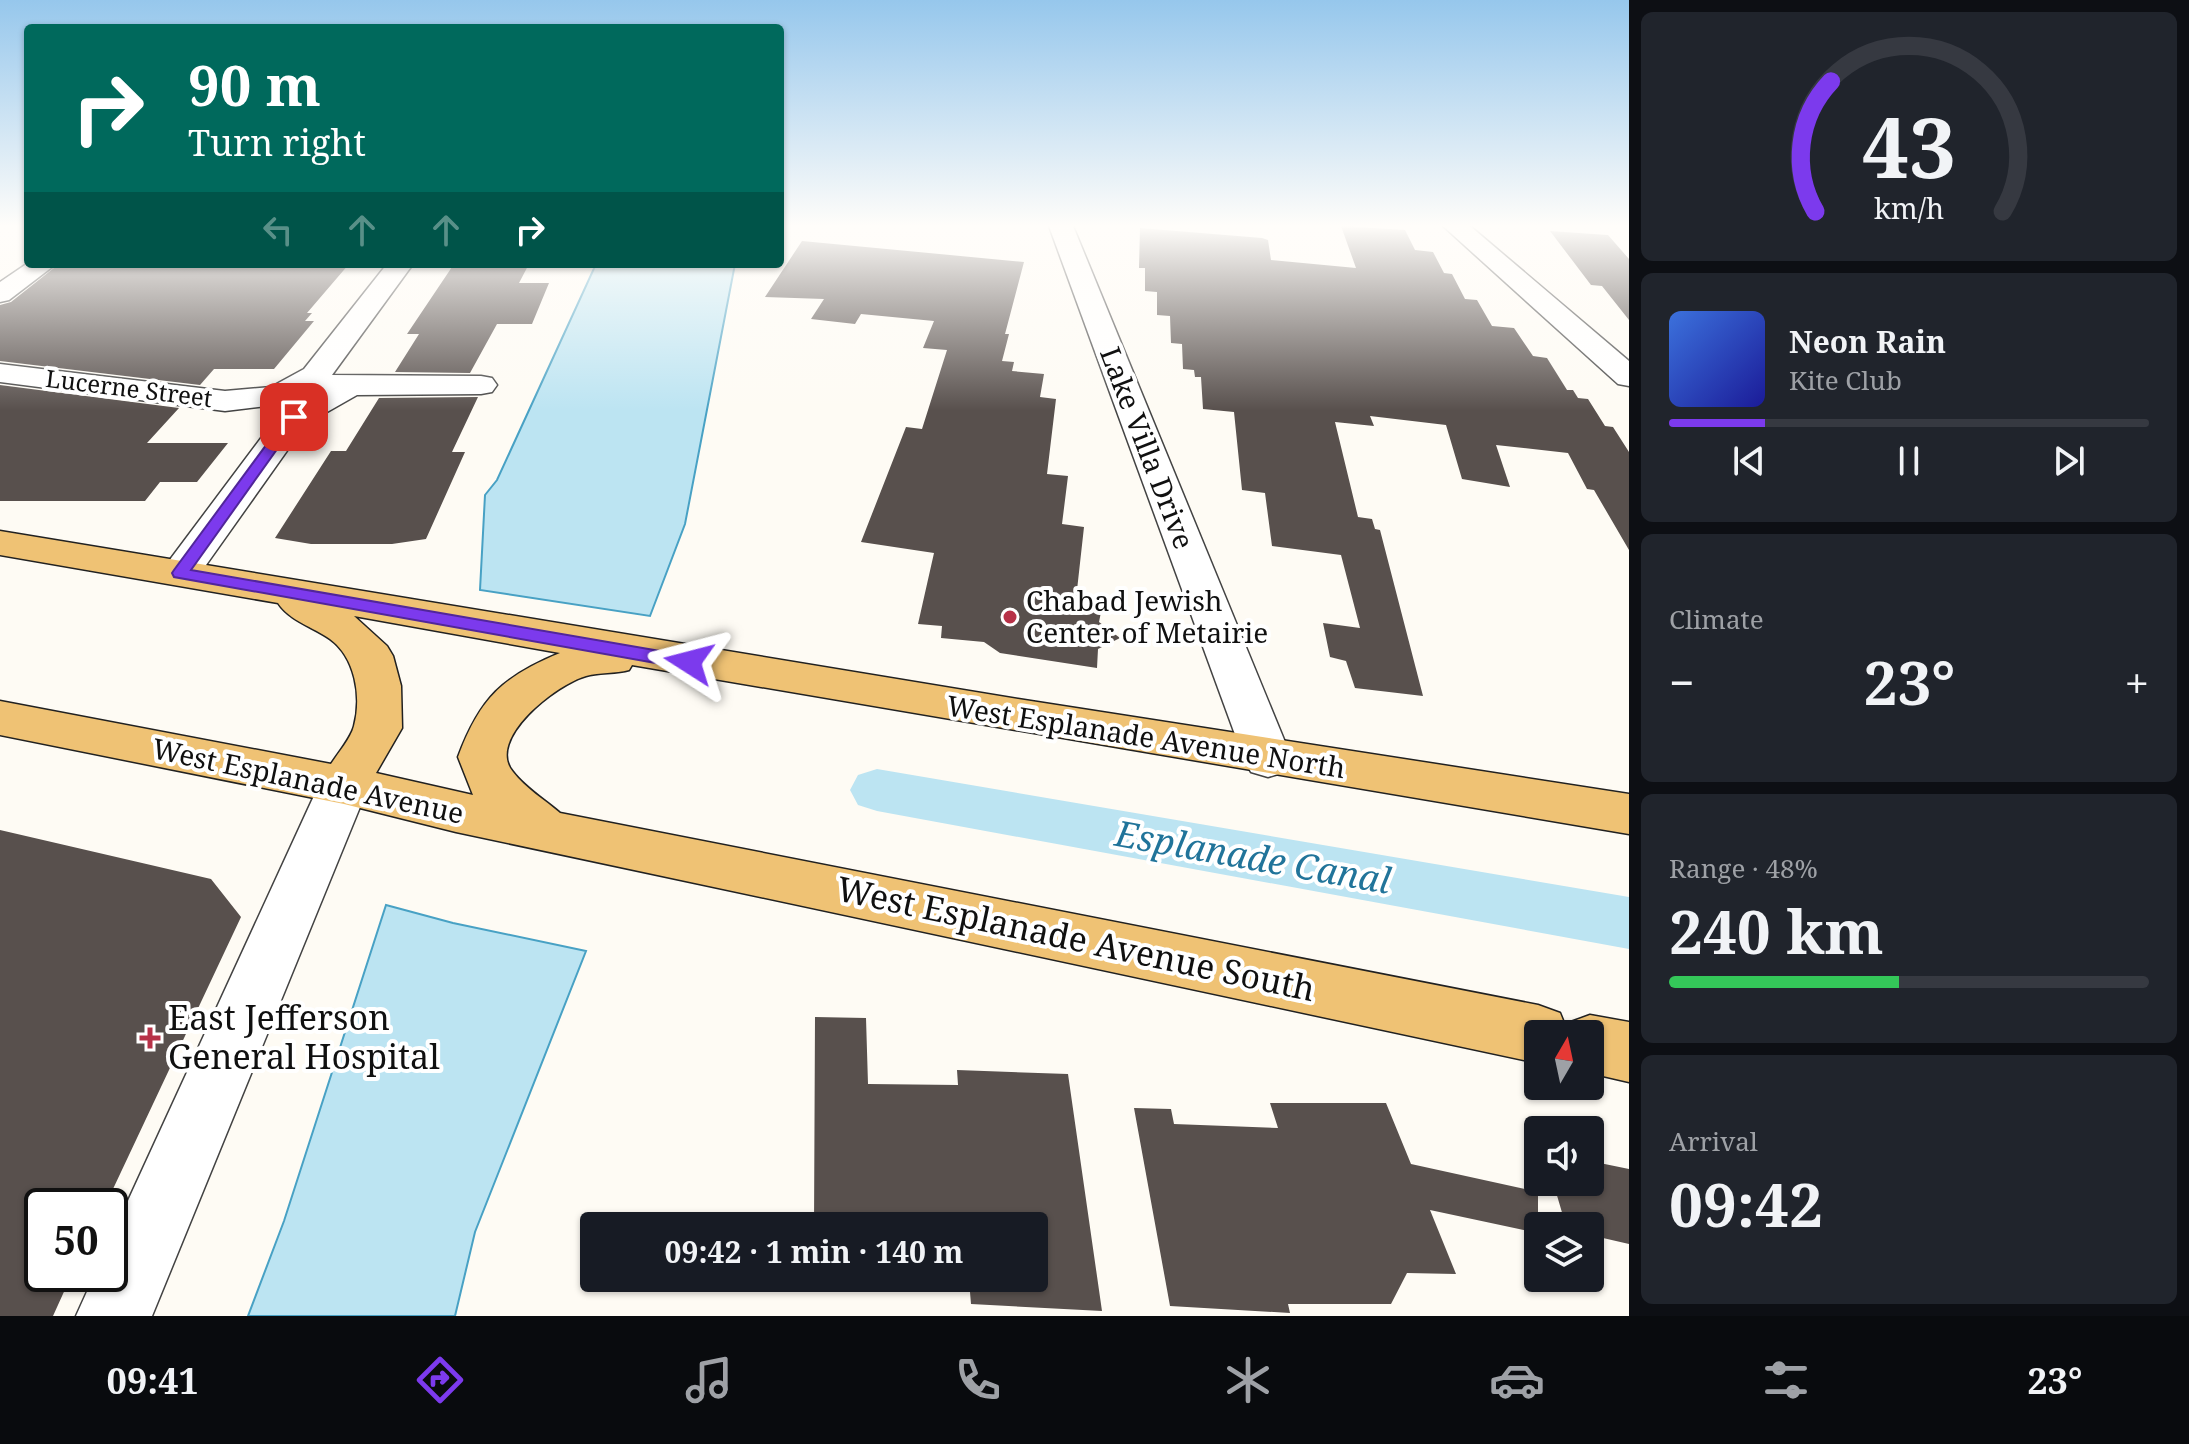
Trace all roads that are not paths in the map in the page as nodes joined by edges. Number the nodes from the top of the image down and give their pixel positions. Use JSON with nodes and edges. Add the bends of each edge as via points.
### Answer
{"nodes":[{"id":1,"x":382,"y":287,"type":"edge"},
{"id":2,"x":1085,"y":287,"type":"edge"},
{"id":3,"x":1526,"y":287,"type":"edge"},
{"id":4,"x":0,"y":373,"type":"edge"},
{"id":5,"x":1629,"y":377,"type":"edge"},
{"id":6,"x":307,"y":382,"type":"junction"},
{"id":7,"x":481,"y":385,"type":"dead end"},
{"id":8,"x":351,"y":386,"type":"junction"},
{"id":9,"x":0,"y":543,"type":"edge"},
{"id":10,"x":180,"y":573,"type":"junction"},
{"id":11,"x":276,"y":589,"type":"junction"},
{"id":12,"x":664,"y":658,"type":"junction"},
{"id":13,"x":0,"y":718,"type":"edge"},
{"id":14,"x":1268,"y":759,"type":"junction"},
{"id":15,"x":344,"y":785,"type":"junction"},
{"id":16,"x":1629,"y":814,"type":"edge"},
{"id":17,"x":544,"y":829,"type":"junction"},
{"id":18,"x":615,"y":843,"type":"joint"},
{"id":19,"x":1524,"y":1031,"type":"edge"},
{"id":20,"x":1604,"y":1047,"type":"edge"},
{"id":21,"x":1629,"y":1052,"type":"edge"},
{"id":22,"x":114,"y":1316,"type":"edge"}],
"edges":[{"from":1,"to":6,"type":"street"},
{"from":2,"to":14,"type":"street","name":"Lake Villa Drive"},
{"from":3,"to":5,"type":"street"},
{"from":4,"to":6,"type":"street","name":"Lucerne Street","via":[[225,401],[257,399]]},
{"from":6,"to":8,"type":"street"},
{"from":7,"to":8,"type":"street"},
{"from":8,"to":10,"type":"street","via":[[294,417]]},
{"from":9,"to":10,"type":"main road"},
{"from":10,"to":11,"type":"main road"},
{"from":11,"to":12,"type":"main road"},
{"from":11,"to":15,"type":"main road","via":[[347,631],[371,656],[378,686],[378,728]]},
{"from":12,"to":14,"type":"main road","name":"West Esplanade Avenue North"},
{"from":12,"to":17,"type":"main road","via":[[581,661],[549,675],[514,700],[494,723],[482,757],[491,782]]},
{"from":13,"to":15,"type":"main road","name":"West Esplanade Avenue"},
{"from":14,"to":16,"type":"main road","name":"West Esplanade Avenue North"},
{"from":15,"to":17,"type":"main road","name":"West Esplanade Avenue"},
{"from":15,"to":22,"type":"street"},
{"from":17,"to":18,"type":"main road","name":"West Esplanade Avenue"},
{"from":18,"to":19,"type":"main road","name":"West Esplanade Avenue South"},
{"from":20,"to":21,"type":"main road"}]}
